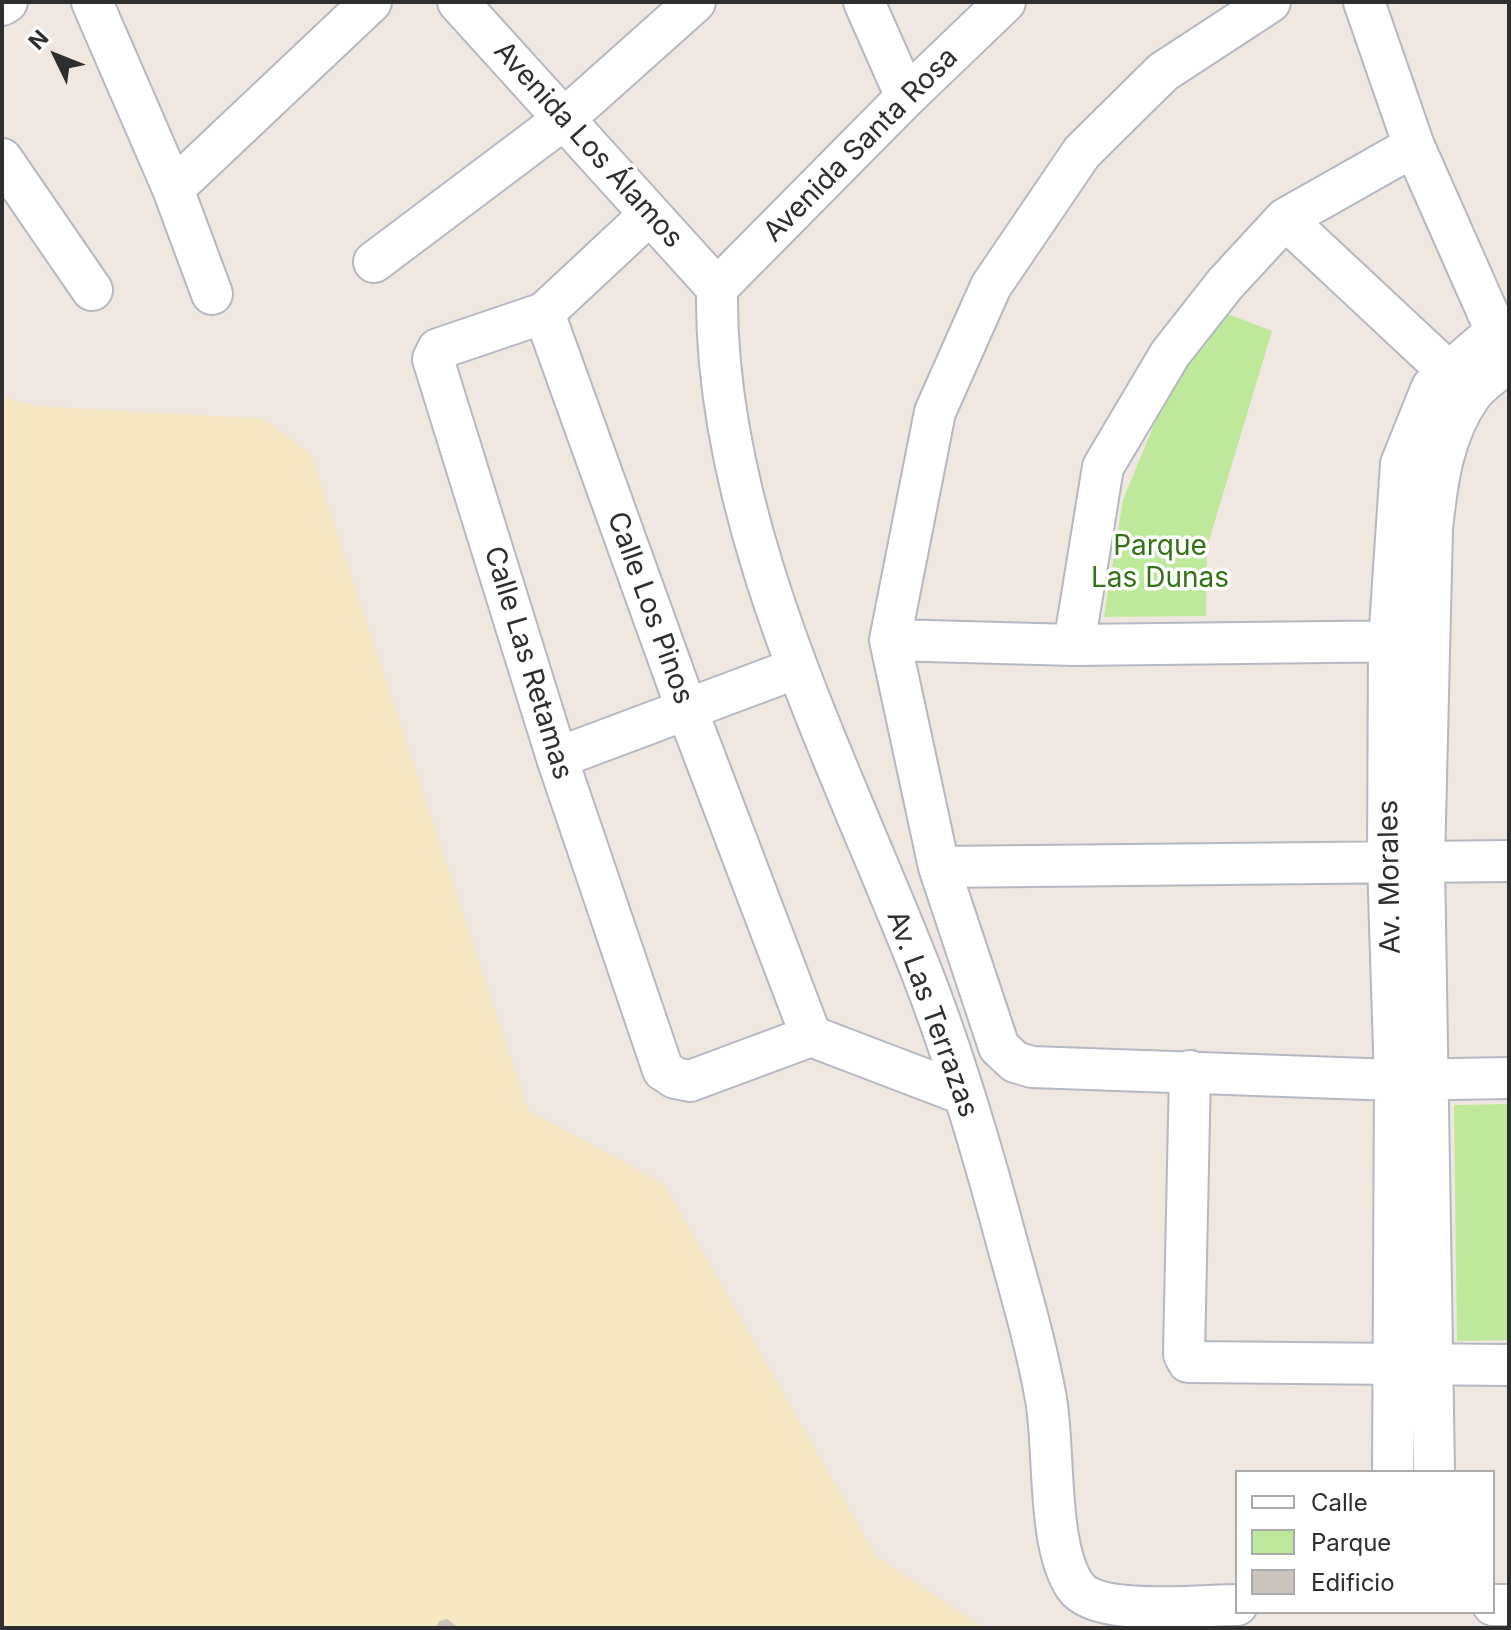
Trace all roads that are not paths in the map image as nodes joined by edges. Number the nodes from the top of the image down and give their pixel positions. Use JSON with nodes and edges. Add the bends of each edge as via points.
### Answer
{"nodes":[{"id":1,"x":92,"y":2,"type":"edge"},
{"id":2,"x":371,"y":2,"type":"edge"},
{"id":3,"x":458,"y":2,"type":"edge"},
{"id":4,"x":695,"y":2,"type":"edge"},
{"id":5,"x":864,"y":2,"type":"edge"},
{"id":6,"x":1005,"y":2,"type":"edge"},
{"id":7,"x":1270,"y":2,"type":"edge"},
{"id":8,"x":1364,"y":2,"type":"edge"},
{"id":9,"x":906,"y":97,"type":"junction"},
{"id":10,"x":564,"y":119,"type":"junction"},
{"id":11,"x":1414,"y":146,"type":"junction"},
{"id":12,"x":2,"y":159,"type":"edge"},
{"id":13,"x":173,"y":189,"type":"junction"},
{"id":14,"x":650,"y":214,"type":"junction"},
{"id":15,"x":1285,"y":219,"type":"junction"},
{"id":16,"x":374,"y":262,"type":"dead end"},
{"id":17,"x":717,"y":288,"type":"junction"},
{"id":18,"x":92,"y":290,"type":"dead end"},
{"id":19,"x":212,"y":294,"type":"dead end"},
{"id":20,"x":544,"y":313,"type":"junction"},
{"id":21,"x":1506,"y":345,"type":"edge"},
{"id":22,"x":1461,"y":383,"type":"junction"},
{"id":23,"x":1418,"y":495,"type":"junction"},
{"id":24,"x":890,"y":640,"type":"junction"},
{"id":25,"x":1428,"y":640,"type":"junction"},
{"id":26,"x":1389,"y":643,"type":"junction"},
{"id":27,"x":1074,"y":645,"type":"junction"},
{"id":28,"x":797,"y":668,"type":"junction"},
{"id":29,"x":687,"y":710,"type":"junction"},
{"id":30,"x":557,"y":758,"type":"junction"},
{"id":31,"x":1509,"y":861,"type":"edge"},
{"id":32,"x":1406,"y":862,"type":"junction"},
{"id":33,"x":939,"y":867,"type":"junction"},
{"id":34,"x":811,"y":1036,"type":"junction"},
{"id":35,"x":1190,"y":1071,"type":"junction"},
{"id":36,"x":1509,"y":1078,"type":"edge"},
{"id":37,"x":1411,"y":1080,"type":"junction"},
{"id":38,"x":963,"y":1094,"type":"junction"},
{"id":39,"x":1509,"y":1365,"type":"edge"},
{"id":40,"x":1411,"y":1366,"type":"junction"},
{"id":41,"x":1393,"y":1470,"type":"edge"},
{"id":42,"x":1434,"y":1470,"type":"edge"},
{"id":43,"x":1235,"y":1605,"type":"edge"}],
"edges":[{"from":1,"to":13,"type":"street"},
{"from":2,"to":13,"type":"street"},
{"from":3,"to":10,"type":"street","name":"Avenida Los Álamos"},
{"from":4,"to":10,"type":"street"},
{"from":5,"to":9,"type":"street"},
{"from":6,"to":9,"type":"street","name":"Avenida Santa Rosa"},
{"from":7,"to":24,"type":"street","via":[[1163,72],[1082,152],[991,286],[935,412]]},
{"from":8,"to":11,"type":"street"},
{"from":9,"to":17,"type":"street","name":"Avenida Santa Rosa"},
{"from":10,"to":14,"type":"street","name":"Avenida Los Álamos"},
{"from":10,"to":16,"type":"street"},
{"from":11,"to":15,"type":"street"},
{"from":11,"to":21,"type":"street"},
{"from":12,"to":18,"type":"street"},
{"from":13,"to":19,"type":"street"},
{"from":14,"to":17,"type":"street","name":"Avenida Los Álamos"},
{"from":14,"to":20,"type":"street"},
{"from":15,"to":22,"type":"street"},
{"from":15,"to":27,"type":"street","via":[[1170,354],[1103,467]]},
{"from":17,"to":28,"type":"street","name":"Av. Las Terrazas","via":[[716,342],[741,490]]},
{"from":20,"to":29,"type":"street","name":"Calle Los Pinos"},
{"from":20,"to":30,"type":"street","name":"Calle Las Retamas","via":[[438,349],[433,359]]},
{"from":21,"to":22,"type":"street","name":"Av. Morales"},
{"from":22,"to":23,"type":"street","name":"Av. Morales","via":[[1432,387],[1401,464]]},
{"from":23,"to":25,"type":"street","name":"Av. Morales"},
{"from":23,"to":26,"type":"street","name":"Av. Morales"},
{"from":24,"to":27,"type":"street"},
{"from":24,"to":33,"type":"street"},
{"from":25,"to":26,"type":"street"},
{"from":25,"to":32,"type":"street","name":"Av. Morales"},
{"from":26,"to":27,"type":"street"},
{"from":26,"to":32,"type":"street","name":"Av. Morales"},
{"from":28,"to":29,"type":"street"},
{"from":28,"to":38,"type":"street","name":"Av. Las Terrazas","via":[[923,976]]},
{"from":29,"to":30,"type":"street"},
{"from":29,"to":34,"type":"street","name":"Calle Los Pinos"},
{"from":30,"to":34,"type":"street","name":"Calle Las Retamas","via":[[663,1070],[690,1081]]},
{"from":31,"to":32,"type":"street"},
{"from":32,"to":33,"type":"street"},
{"from":32,"to":37,"type":"street","name":"Av. Morales"},
{"from":33,"to":35,"type":"street","via":[[999,1047],[1015,1062],[1032,1067]]},
{"from":34,"to":38,"type":"street"},
{"from":35,"to":37,"type":"street"},
{"from":35,"to":40,"type":"street","via":[[1184,1354],[1188,1362]]},
{"from":36,"to":37,"type":"street"},
{"from":37,"to":40,"type":"street","name":"Av. Morales"},
{"from":38,"to":43,"type":"street","name":"Av. Las Terrazas","via":[[1046,1399],[1062,1563],[1077,1591],[1108,1606]]},
{"from":39,"to":40,"type":"street"},
{"from":40,"to":41,"type":"street","name":"Av. Morales"},
{"from":40,"to":42,"type":"street","name":"Av. Morales"}]}
